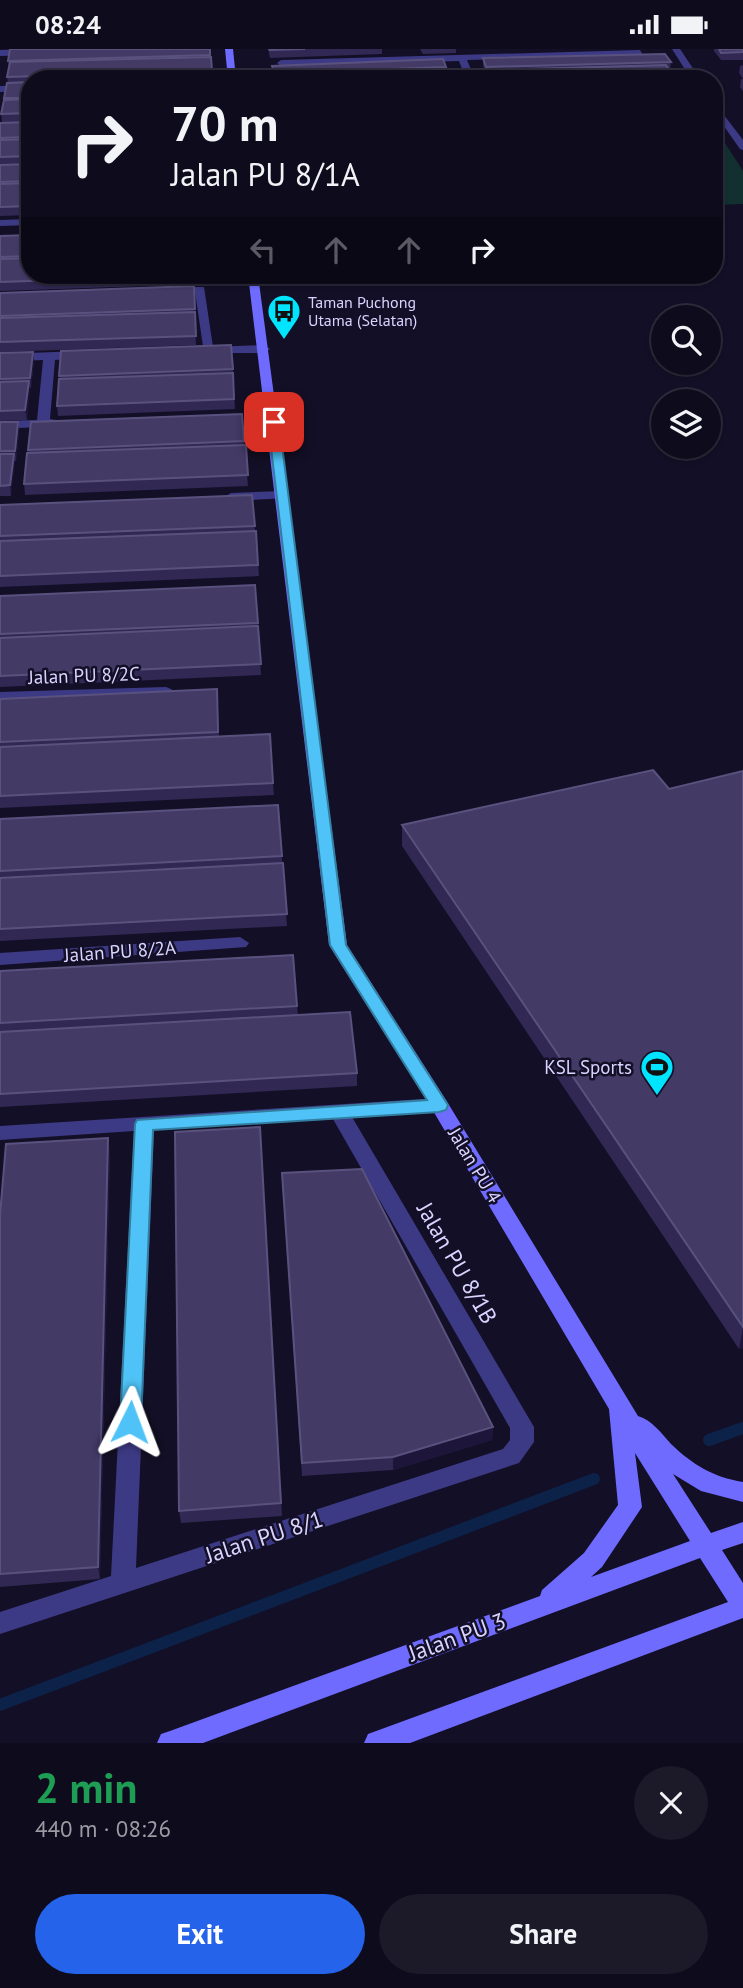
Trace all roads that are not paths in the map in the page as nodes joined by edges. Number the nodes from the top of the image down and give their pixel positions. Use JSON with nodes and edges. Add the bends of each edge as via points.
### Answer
{"nodes":[{"id":1,"x":229,"y":49,"type":"edge"},
{"id":2,"x":400,"y":49,"type":"edge"},
{"id":3,"x":676,"y":49,"type":"edge"},
{"id":4,"x":41,"y":52,"type":"edge"},
{"id":5,"x":0,"y":53,"type":"edge"},
{"id":6,"x":525,"y":53,"type":"edge"},
{"id":7,"x":640,"y":53,"type":"edge"},
{"id":8,"x":461,"y":58,"type":"junction"},
{"id":9,"x":403,"y":60,"type":"junction"},
{"id":10,"x":281,"y":63,"type":"edge"},
{"id":11,"x":231,"y":70,"type":"edge"},
{"id":12,"x":467,"y":70,"type":"edge"},
{"id":13,"x":690,"y":70,"type":"edge"},
{"id":14,"x":21,"y":88,"type":"edge"},
{"id":15,"x":0,"y":89,"type":"edge"},
{"id":16,"x":723,"y":118,"type":"edge"},
{"id":17,"x":743,"y":147,"type":"edge"},
{"id":18,"x":21,"y":222,"type":"edge"},
{"id":19,"x":0,"y":223,"type":"edge"},
{"id":20,"x":254,"y":284,"type":"edge"},
{"id":21,"x":160,"y":290,"type":"edge"},
{"id":22,"x":264,"y":349,"type":"junction"},
{"id":23,"x":195,"y":351,"type":"edge"},
{"id":24,"x":208,"y":351,"type":"junction"},
{"id":25,"x":102,"y":355,"type":"edge"},
{"id":26,"x":49,"y":356,"type":"junction"},
{"id":27,"x":0,"y":358,"type":"edge"},
{"id":28,"x":70,"y":422,"type":"edge"},
{"id":29,"x":43,"y":423,"type":"junction"},
{"id":30,"x":0,"y":425,"type":"edge"},
{"id":31,"x":283,"y":495,"type":"junction"},
{"id":32,"x":216,"y":497,"type":"edge"},
{"id":33,"x":186,"y":691,"type":"edge"},
{"id":34,"x":0,"y":697,"type":"edge"},
{"id":35,"x":240,"y":943,"type":"dead end"},
{"id":36,"x":0,"y":959,"type":"edge"},
{"id":37,"x":439,"y":1105,"type":"junction"},
{"id":38,"x":339,"y":1112,"type":"junction"},
{"id":39,"x":144,"y":1124,"type":"junction"},
{"id":40,"x":0,"y":1133,"type":"edge"},
{"id":41,"x":618,"y":1405,"type":"junction"},
{"id":42,"x":522,"y":1442,"type":"joint"},
{"id":43,"x":743,"y":1492,"type":"edge"},
{"id":44,"x":743,"y":1532,"type":"edge"},
{"id":45,"x":705,"y":1545,"type":"junction"},
{"id":46,"x":123,"y":1584,"type":"junction"},
{"id":47,"x":542,"y":1606,"type":"junction"},
{"id":48,"x":743,"y":1606,"type":"edge"},
{"id":49,"x":0,"y":1623,"type":"edge"},
{"id":50,"x":170,"y":1743,"type":"edge"},
{"id":51,"x":377,"y":1743,"type":"edge"}],
"edges":[{"from":1,"to":11,"type":"street"},
{"from":2,"to":9,"type":"street"},
{"from":3,"to":13,"type":"street"},
{"from":4,"to":5,"type":"street"},
{"from":6,"to":7,"type":"street"},
{"from":6,"to":8,"type":"street"},
{"from":8,"to":9,"type":"street"},
{"from":8,"to":12,"type":"street"},
{"from":9,"to":10,"type":"street"},
{"from":14,"to":15,"type":"street"},
{"from":16,"to":17,"type":"street"},
{"from":18,"to":19,"type":"street"},
{"from":20,"to":22,"type":"street","name":"Jalan PU 4"},
{"from":21,"to":24,"type":"street","via":[[200,289]]},
{"from":22,"to":24,"type":"street"},
{"from":22,"to":31,"type":"street","name":"Jalan PU 4"},
{"from":23,"to":24,"type":"street"},
{"from":25,"to":26,"type":"street"},
{"from":26,"to":27,"type":"street"},
{"from":26,"to":29,"type":"street"},
{"from":28,"to":29,"type":"street"},
{"from":29,"to":30,"type":"street"},
{"from":31,"to":32,"type":"street"},
{"from":31,"to":37,"type":"street","name":"Jalan PU 4","via":[[338,945]]},
{"from":33,"to":34,"type":"street","name":"Jalan PU 8/2C"},
{"from":35,"to":36,"type":"street","name":"Jalan PU 8/2A"},
{"from":37,"to":38,"type":"street"},
{"from":37,"to":41,"type":"street","name":"Jalan PU 4"},
{"from":38,"to":39,"type":"street"},
{"from":38,"to":42,"type":"street","name":"Jalan PU 8/1B","via":[[522,1427]]},
{"from":39,"to":40,"type":"street"},
{"from":39,"to":46,"type":"street"},
{"from":41,"to":43,"type":"street","via":[[687,1474],[719,1489]]},
{"from":41,"to":45,"type":"street","name":"Jalan PU 4"},
{"from":41,"to":47,"type":"street","via":[[630,1507],[593,1560]]},
{"from":42,"to":46,"type":"street","name":"Jalan PU 8/1","via":[[511,1455]]},
{"from":44,"to":45,"type":"street","name":"Jalan PU 3"},
{"from":45,"to":47,"type":"street","name":"Jalan PU 3"},
{"from":45,"to":48,"type":"street","name":"Jalan PU 4"},
{"from":46,"to":49,"type":"street","name":"Jalan PU 8/1"},
{"from":47,"to":50,"type":"street","name":"Jalan PU 3"},
{"from":48,"to":51,"type":"street"}]}
